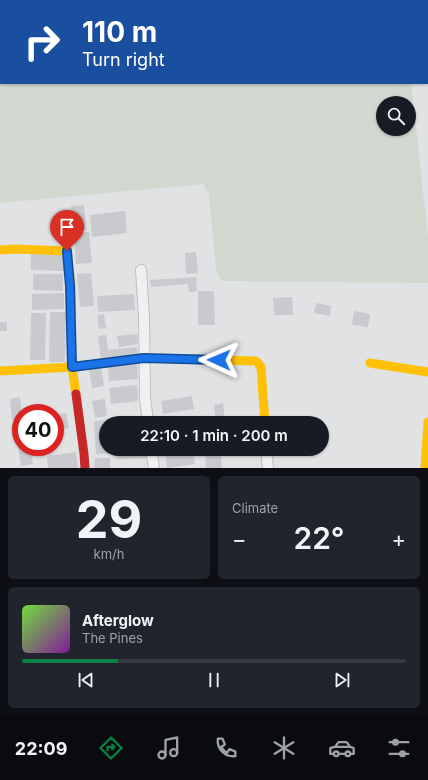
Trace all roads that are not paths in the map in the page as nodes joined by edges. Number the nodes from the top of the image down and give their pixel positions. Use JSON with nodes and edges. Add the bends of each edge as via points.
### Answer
{"nodes":[{"id":1,"x":0,"y":250,"type":"edge"},
{"id":2,"x":141,"y":270,"type":"dead end"},
{"id":3,"x":144,"y":358,"type":"junction"},
{"id":4,"x":370,"y":363,"type":"dead end"},
{"id":5,"x":72,"y":367,"type":"junction"},
{"id":6,"x":0,"y":371,"type":"edge"},
{"id":7,"x":428,"y":372,"type":"edge"},
{"id":8,"x":147,"y":416,"type":"edge"},
{"id":9,"x":264,"y":416,"type":"edge"},
{"id":10,"x":428,"y":422,"type":"edge"},
{"id":11,"x":152,"y":456,"type":"edge"},
{"id":12,"x":267,"y":456,"type":"edge"},
{"id":13,"x":84,"y":468,"type":"edge"},
{"id":14,"x":154,"y":468,"type":"edge"},
{"id":15,"x":268,"y":468,"type":"edge"},
{"id":16,"x":424,"y":468,"type":"edge"}],
"edges":[{"from":1,"to":5,"type":"street","via":[[67,251]]},
{"from":2,"to":3,"type":"street"},
{"from":3,"to":5,"type":"street"},
{"from":3,"to":8,"type":"street"},
{"from":3,"to":9,"type":"street","via":[[256,361],[261,367]]},
{"from":4,"to":7,"type":"street"},
{"from":5,"to":6,"type":"street"},
{"from":5,"to":13,"type":"street"},
{"from":10,"to":16,"type":"street"},
{"from":11,"to":14,"type":"street"},
{"from":12,"to":15,"type":"street"}]}
